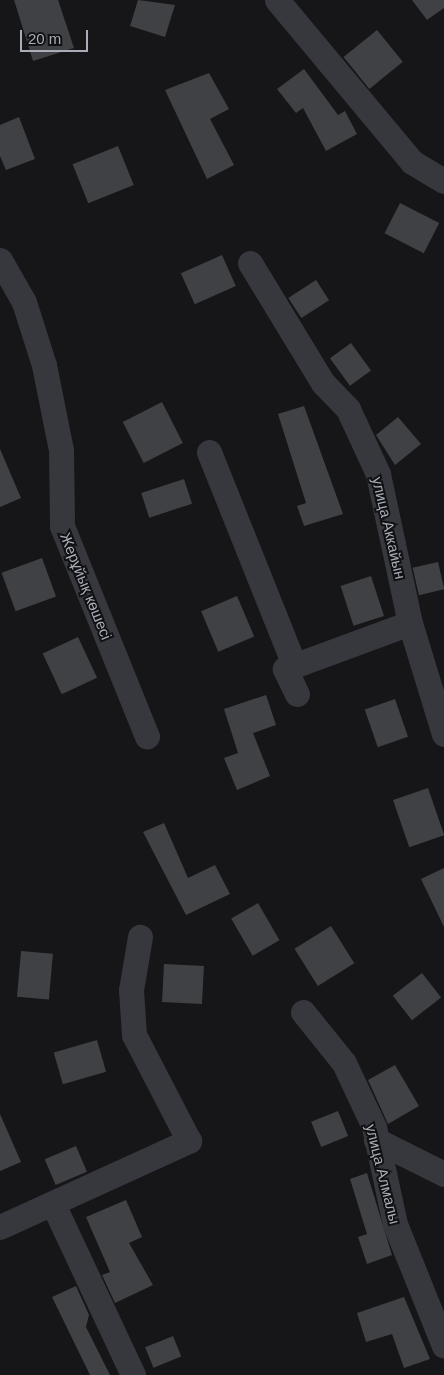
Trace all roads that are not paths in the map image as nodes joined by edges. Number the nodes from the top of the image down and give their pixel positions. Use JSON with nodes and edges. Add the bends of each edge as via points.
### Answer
{"nodes":[{"id":1,"x":277,"y":0,"type":"edge"},
{"id":2,"x":444,"y":181,"type":"edge"},
{"id":3,"x":0,"y":260,"type":"edge"},
{"id":4,"x":250,"y":263,"type":"dead end"},
{"id":5,"x":209,"y":452,"type":"dead end"},
{"id":6,"x":410,"y":623,"type":"junction"},
{"id":7,"x":294,"y":665,"type":"junction"},
{"id":8,"x":297,"y":694,"type":"dead end"},
{"id":9,"x":444,"y":734,"type":"edge"},
{"id":10,"x":147,"y":736,"type":"dead end"},
{"id":11,"x":140,"y":937,"type":"dead end"},
{"id":12,"x":302,"y":1012,"type":"dead end"},
{"id":13,"x":376,"y":1140,"type":"junction"},
{"id":14,"x":444,"y":1174,"type":"edge"},
{"id":15,"x":52,"y":1204,"type":"junction"},
{"id":16,"x":0,"y":1227,"type":"edge"},
{"id":17,"x":444,"y":1346,"type":"edge"},
{"id":18,"x":133,"y":1375,"type":"edge"}],
"edges":[{"from":1,"to":2,"type":"street","via":[[412,162]]},
{"from":3,"to":10,"type":"street","name":"Жерұйық көшесі","via":[[24,302],[44,365],[61,450],[62,526]]},
{"from":4,"to":6,"type":"street","name":"улица Аккайын","via":[[323,383],[348,409],[378,474]]},
{"from":5,"to":7,"type":"street"},
{"from":6,"to":7,"type":"street"},
{"from":6,"to":9,"type":"street","name":"улица Аккайын"},
{"from":7,"to":8,"type":"street","via":[[285,668]]},
{"from":11,"to":15,"type":"street","via":[[132,990],[134,1035],[189,1141]]},
{"from":12,"to":13,"type":"street","name":"улица Алмалы","via":[[344,1063]]},
{"from":13,"to":14,"type":"street"},
{"from":13,"to":17,"type":"street","name":"улица Алмалы","via":[[395,1224]]},
{"from":15,"to":16,"type":"street"},
{"from":15,"to":18,"type":"street"}]}
